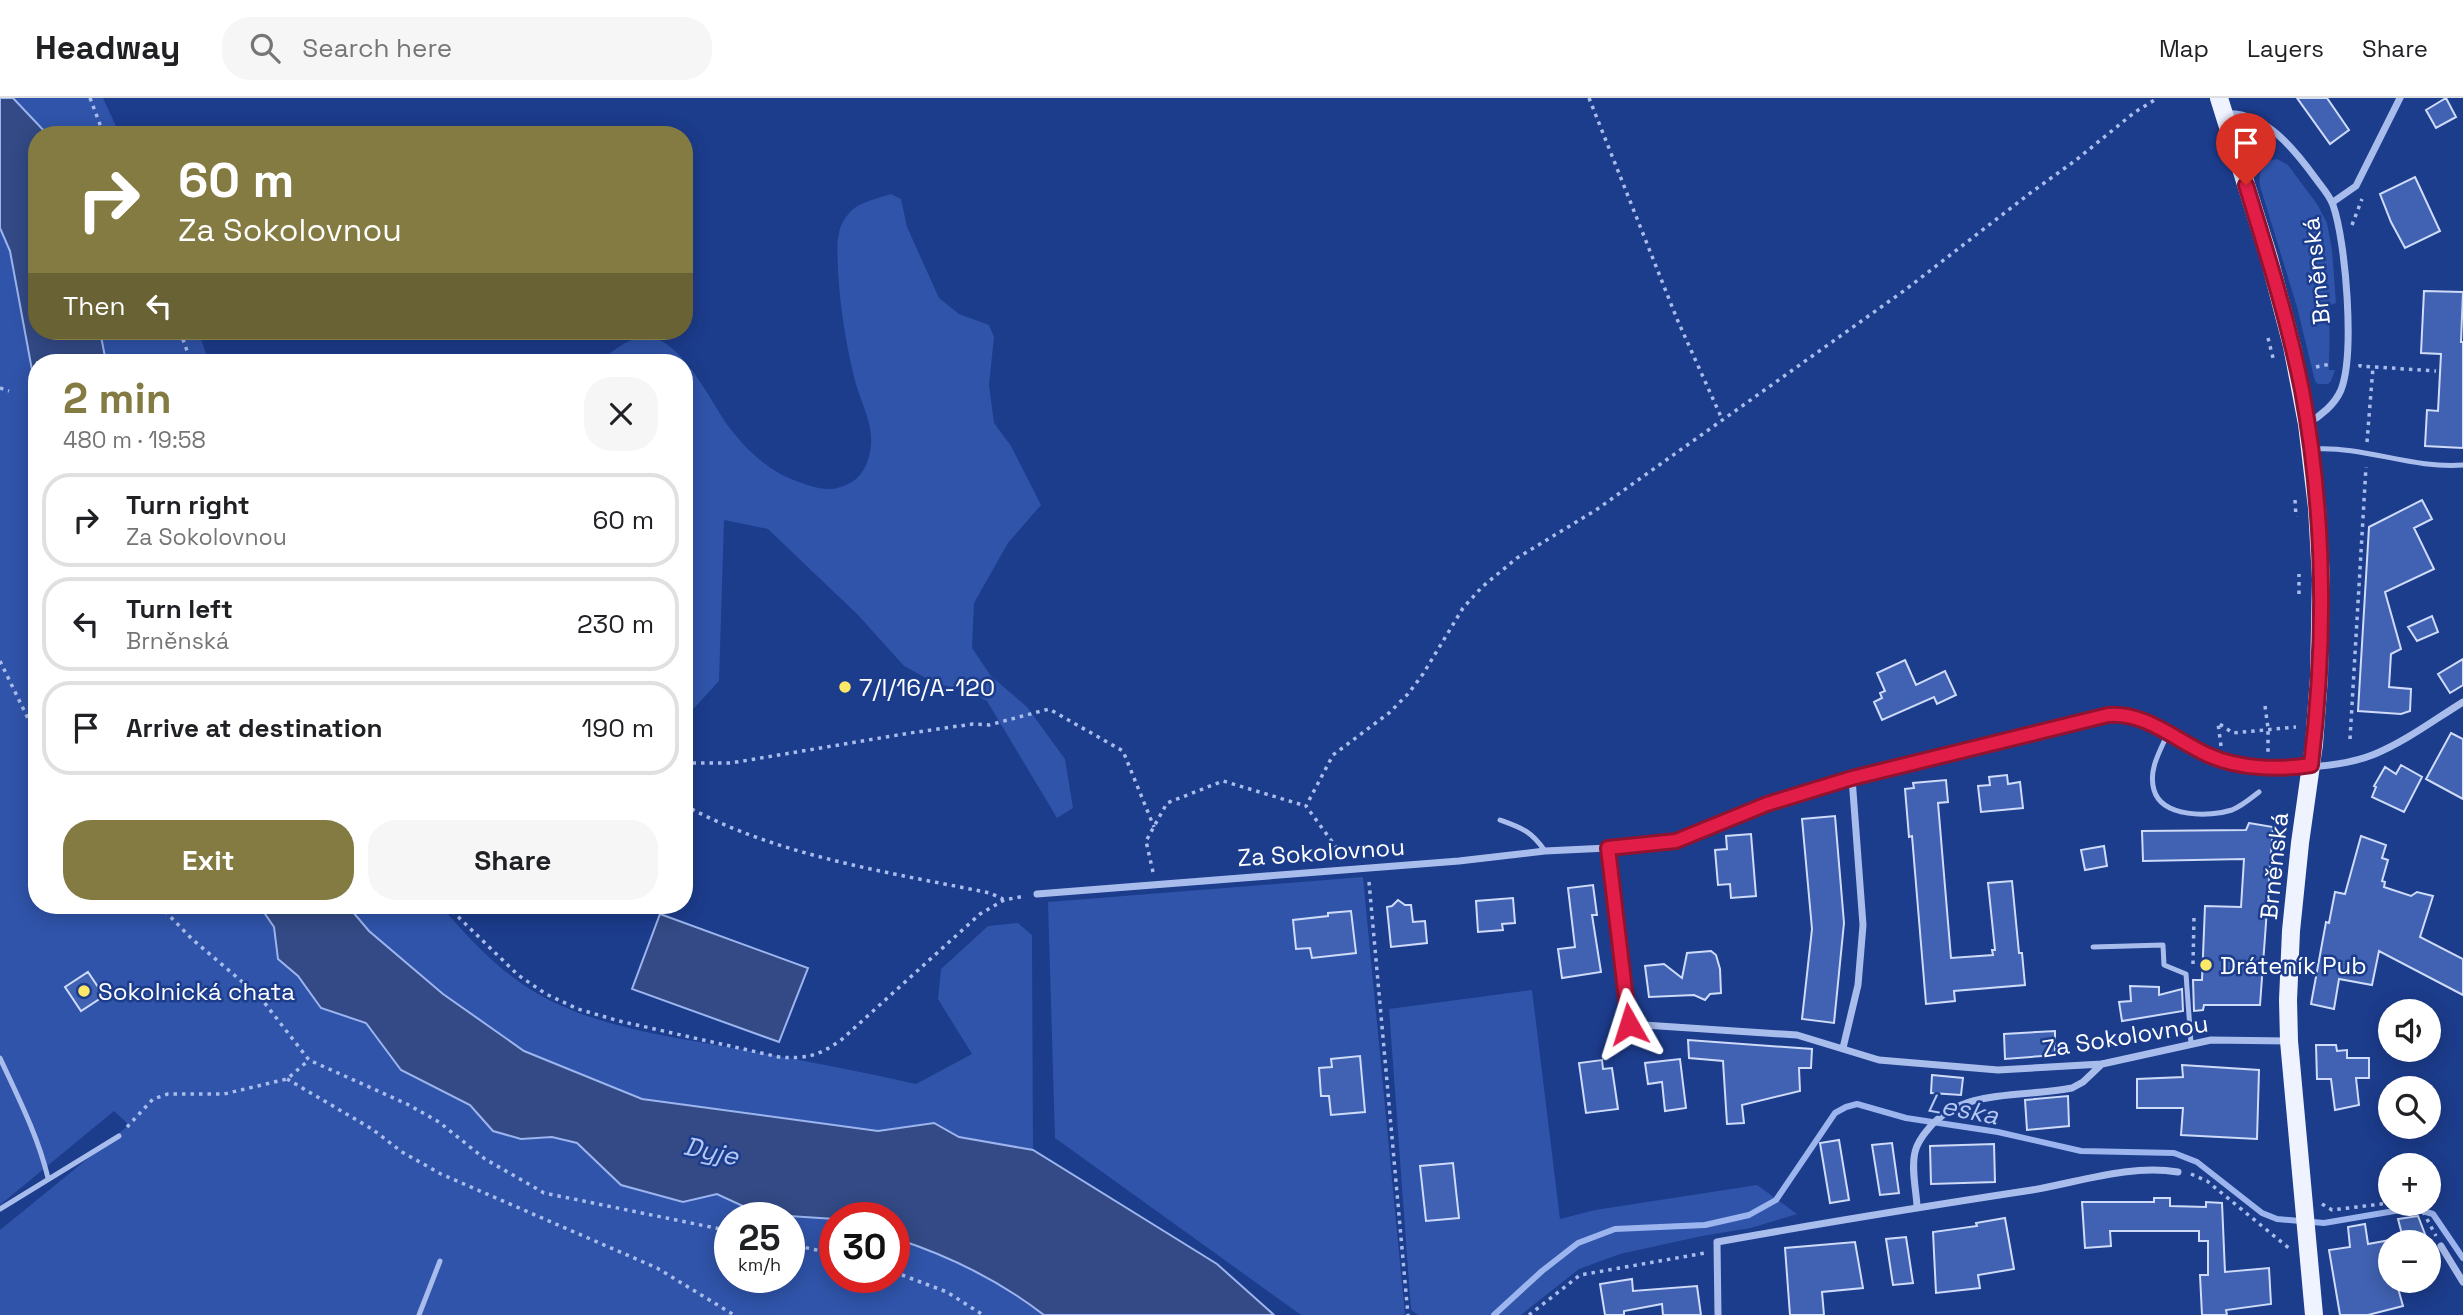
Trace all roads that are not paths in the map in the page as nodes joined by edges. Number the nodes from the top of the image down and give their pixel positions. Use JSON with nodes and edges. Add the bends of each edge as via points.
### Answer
{"nodes":[{"id":1,"x":2400,"y":98,"type":"edge"},
{"id":2,"x":2222,"y":106,"type":"edge"},
{"id":3,"x":2333,"y":202,"type":"junction"},
{"id":4,"x":2307,"y":424,"type":"junction"},
{"id":5,"x":2311,"y":449,"type":"junction"},
{"id":6,"x":2463,"y":465,"type":"edge"},
{"id":7,"x":2463,"y":702,"type":"edge"},
{"id":8,"x":2168,"y":733,"type":"junction"},
{"id":9,"x":2303,"y":767,"type":"junction"},
{"id":10,"x":1852,"y":778,"type":"junction"},
{"id":11,"x":2259,"y":792,"type":"dead end"},
{"id":12,"x":1500,"y":820,"type":"dead end"},
{"id":13,"x":1608,"y":848,"type":"junction"},
{"id":14,"x":1545,"y":850,"type":"junction"},
{"id":15,"x":1037,"y":894,"type":"road end"},
{"id":16,"x":2093,"y":947,"type":"dead end"},
{"id":17,"x":2289,"y":1041,"type":"junction"},
{"id":18,"x":2191,"y":1044,"type":"junction"},
{"id":19,"x":1843,"y":1048,"type":"junction"},
{"id":20,"x":0,"y":1058,"type":"edge"},
{"id":21,"x":2102,"y":1064,"type":"junction"},
{"id":22,"x":119,"y":1136,"type":"road end"},
{"id":23,"x":2178,"y":1172,"type":"road end"},
{"id":24,"x":48,"y":1178,"type":"junction"},
{"id":25,"x":1917,"y":1206,"type":"junction"},
{"id":26,"x":0,"y":1209,"type":"edge"},
{"id":27,"x":2441,"y":1246,"type":"dead end"},
{"id":28,"x":440,"y":1261,"type":"dead end"},
{"id":29,"x":2463,"y":1282,"type":"edge"},
{"id":30,"x":419,"y":1315,"type":"edge"},
{"id":31,"x":1718,"y":1315,"type":"edge"},
{"id":32,"x":2314,"y":1315,"type":"edge"}],
"edges":[{"from":1,"to":3,"type":"street","via":[[2356,186]]},
{"from":2,"to":3,"type":"street","name":"Brněnská","via":[[2275,132]]},
{"from":2,"to":4,"type":"main road","name":"Brněnská","via":[[2283,310]]},
{"from":3,"to":4,"type":"street","name":"Brněnská","via":[[2346,284],[2348,340],[2339,394]]},
{"from":4,"to":5,"type":"main road","name":"Brněnská"},
{"from":5,"to":6,"type":"lane","via":[[2367,452],[2400,462]]},
{"from":5,"to":9,"type":"main road","name":"Brněnská","via":[[2321,579],[2319,677]]},
{"from":7,"to":9,"type":"street","name":"Za Sokolovnou","via":[[2377,753]]},
{"from":8,"to":9,"type":"street","name":"Za Sokolovnou","via":[[2220,760]]},
{"from":8,"to":10,"type":"street","name":"Za Sokolovnou","via":[[2136,718],[2108,715]]},
{"from":8,"to":11,"type":"lane","via":[[2155,763],[2153,785],[2155,794],[2170,807],[2195,813],[2225,812]]},
{"from":9,"to":17,"type":"main road","name":"Brněnská","via":[[2288,967]]},
{"from":10,"to":13,"type":"street","name":"Za Sokolovnou","via":[[1767,804],[1676,841]]},
{"from":10,"to":19,"type":"street","via":[[1863,925],[1858,985]]},
{"from":12,"to":14,"type":"lane","via":[[1534,835]]},
{"from":13,"to":14,"type":"street","name":"Za Sokolovnou"},
{"from":13,"to":19,"type":"street","name":"Za Sokolovnou","via":[[1629,1024],[1797,1035]]},
{"from":14,"to":15,"type":"street","name":"Za Sokolovnou","via":[[1459,862]]},
{"from":16,"to":18,"type":"lane","via":[[2163,945],[2164,965],[2186,974]]},
{"from":17,"to":18,"type":"street","name":"Za Sokolovnou"},
{"from":17,"to":32,"type":"main road","name":"Brněnská"},
{"from":18,"to":21,"type":"street","name":"Za Sokolovnou"},
{"from":19,"to":21,"type":"street","name":"Za Sokolovnou","via":[[1892,1062],[1998,1070]]},
{"from":20,"to":24,"type":"lane","via":[[31,1124]]},
{"from":21,"to":25,"type":"street","via":[[2072,1088],[1969,1102],[1937,1118],[1918,1143],[1914,1157]]},
{"from":22,"to":24,"type":"lane"},
{"from":23,"to":25,"type":"street","via":[[2111,1174]]},
{"from":24,"to":26,"type":"lane"},
{"from":25,"to":31,"type":"street","via":[[1717,1242]]},
{"from":27,"to":29,"type":"street"},
{"from":28,"to":30,"type":"lane"}]}
